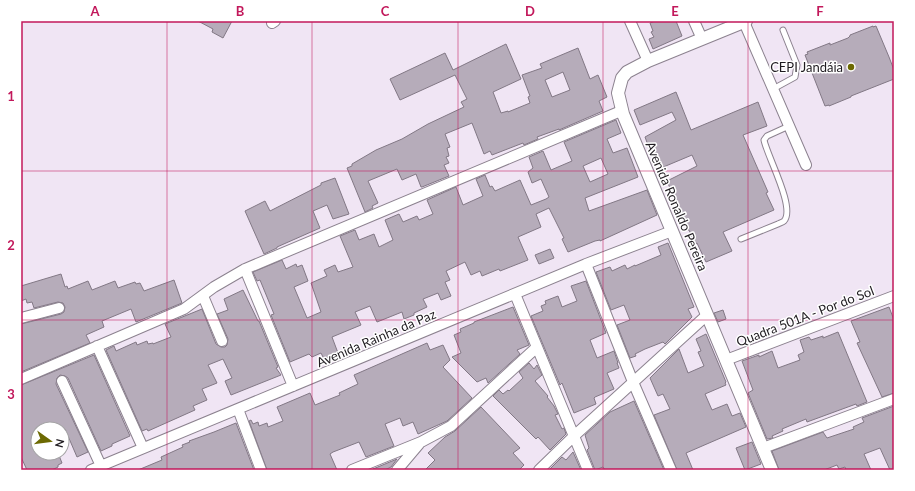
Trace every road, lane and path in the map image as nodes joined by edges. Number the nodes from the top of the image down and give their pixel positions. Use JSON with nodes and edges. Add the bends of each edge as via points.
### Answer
{"nodes":[{"id":1,"x":630,"y":21,"type":"edge"},
{"id":2,"x":694,"y":21,"type":"edge"},
{"id":3,"x":745,"y":22,"type":"edge"},
{"id":4,"x":783,"y":30,"type":"dead end"},
{"id":5,"x":702,"y":39,"type":"junction"},
{"id":6,"x":648,"y":61,"type":"junction"},
{"id":7,"x":773,"y":90,"type":"junction"},
{"id":8,"x":621,"y":111,"type":"junction"},
{"id":9,"x":789,"y":126,"type":"junction"},
{"id":10,"x":806,"y":165,"type":"dead end"},
{"id":11,"x":672,"y":231,"type":"junction"},
{"id":12,"x":742,"y":239,"type":"dead end"},
{"id":13,"x":586,"y":264,"type":"junction"},
{"id":14,"x":245,"y":269,"type":"junction"},
{"id":15,"x":515,"y":294,"type":"junction"},
{"id":16,"x":203,"y":296,"type":"junction"},
{"id":17,"x":894,"y":296,"type":"edge"},
{"id":18,"x":59,"y":308,"type":"dead end"},
{"id":19,"x":707,"y":315,"type":"junction"},
{"id":20,"x":21,"y":318,"type":"edge"},
{"id":21,"x":222,"y":341,"type":"dead end"},
{"id":22,"x":98,"y":346,"type":"junction"},
{"id":23,"x":537,"y":347,"type":"junction"},
{"id":24,"x":726,"y":360,"type":"junction"},
{"id":25,"x":21,"y":379,"type":"edge"},
{"id":26,"x":62,"y":382,"type":"dead end"},
{"id":27,"x":633,"y":382,"type":"junction"},
{"id":28,"x":293,"y":386,"type":"junction"},
{"id":29,"x":894,"y":399,"type":"edge"},
{"id":30,"x":238,"y":409,"type":"junction"},
{"id":31,"x":574,"y":436,"type":"junction"},
{"id":32,"x":421,"y":442,"type":"junction"},
{"id":33,"x":143,"y":448,"type":"junction"},
{"id":34,"x":763,"y":448,"type":"junction"},
{"id":35,"x":101,"y":466,"type":"junction"},
{"id":36,"x":91,"y":470,"type":"edge"},
{"id":37,"x":261,"y":470,"type":"edge"},
{"id":38,"x":352,"y":470,"type":"edge"},
{"id":39,"x":397,"y":470,"type":"edge"},
{"id":40,"x":538,"y":470,"type":"edge"},
{"id":41,"x":588,"y":470,"type":"edge"},
{"id":42,"x":671,"y":470,"type":"edge"},
{"id":43,"x":772,"y":470,"type":"edge"}],
"edges":[{"from":1,"to":6,"type":"street"},
{"from":2,"to":5,"type":"street"},
{"from":3,"to":5,"type":"street","name":"Avenida Ronaldo Pereira"},
{"from":3,"to":7,"type":"street"},
{"from":4,"to":7,"type":"lane","via":[[797,65],[794,77]]},
{"from":5,"to":6,"type":"street","name":"Avenida Ronaldo Pereira"},
{"from":6,"to":8,"type":"street","name":"Avenida Ronaldo Pereira","via":[[627,72],[622,78],[618,93]]},
{"from":7,"to":9,"type":"street"},
{"from":8,"to":11,"type":"street","name":"Avenida Ronaldo Pereira"},
{"from":8,"to":14,"type":"street"},
{"from":9,"to":10,"type":"street"},
{"from":9,"to":12,"type":"lane","via":[[767,136],[764,140],[786,199],[784,221]]},
{"from":11,"to":13,"type":"street","name":"Avenida Rainha da Paz"},
{"from":11,"to":19,"type":"street","name":"Avenida Ronaldo Pereira"},
{"from":13,"to":15,"type":"street","name":"Avenida Rainha da Paz"},
{"from":13,"to":27,"type":"street"},
{"from":14,"to":16,"type":"street"},
{"from":14,"to":28,"type":"street"},
{"from":15,"to":23,"type":"street"},
{"from":15,"to":28,"type":"street","name":"Avenida Rainha da Paz"},
{"from":16,"to":21,"type":"street"},
{"from":16,"to":22,"type":"street","via":[[184,309]]},
{"from":17,"to":24,"type":"street","name":"Quadra 501A - Por do Sol"},
{"from":18,"to":20,"type":"street"},
{"from":19,"to":24,"type":"street","name":"Avenida Ronaldo Pereira"},
{"from":19,"to":27,"type":"street"},
{"from":22,"to":25,"type":"street"},
{"from":22,"to":33,"type":"street"},
{"from":23,"to":31,"type":"street"},
{"from":23,"to":32,"type":"street","via":[[459,420]]},
{"from":24,"to":34,"type":"street","name":"Avenida Ronaldo Pereira"},
{"from":26,"to":35,"type":"street"},
{"from":27,"to":31,"type":"street"},
{"from":27,"to":42,"type":"street"},
{"from":28,"to":30,"type":"street","name":"Avenida Rainha da Paz"},
{"from":29,"to":34,"type":"street"},
{"from":30,"to":33,"type":"street","name":"Avenida Rainha da Paz"},
{"from":30,"to":37,"type":"street"},
{"from":31,"to":40,"type":"street"},
{"from":31,"to":41,"type":"street"},
{"from":32,"to":38,"type":"street"},
{"from":32,"to":39,"type":"street"},
{"from":33,"to":35,"type":"street","name":"Avenida Rainha da Paz"},
{"from":34,"to":43,"type":"street","name":"Avenida Ronaldo Pereira"},
{"from":35,"to":36,"type":"street","name":"Avenida Rainha da Paz"}]}
